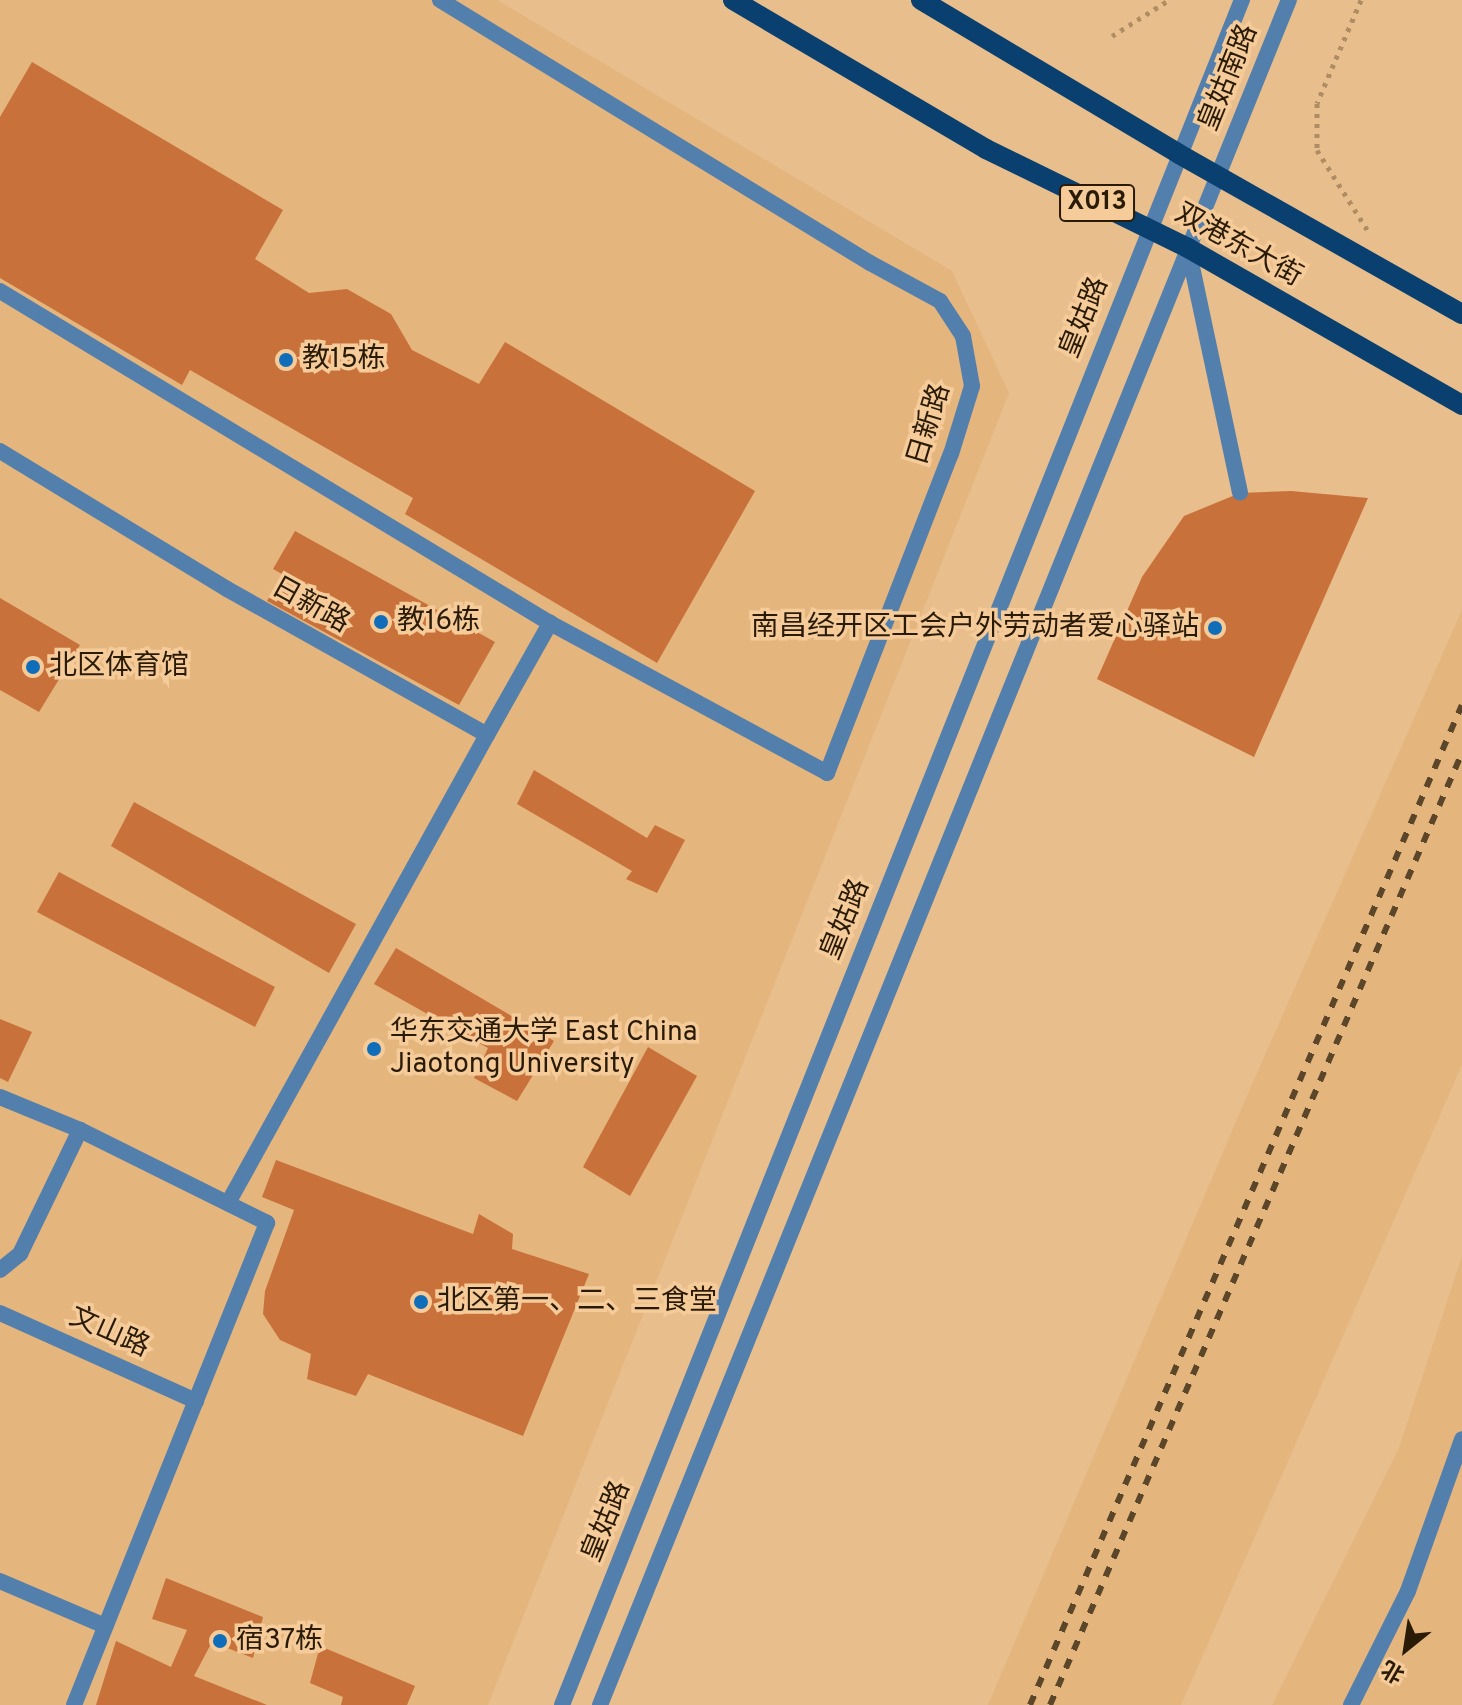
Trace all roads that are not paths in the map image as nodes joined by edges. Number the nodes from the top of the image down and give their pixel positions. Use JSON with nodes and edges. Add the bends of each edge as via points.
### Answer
{"nodes":[{"id":1,"x":440,"y":0,"type":"edge"},
{"id":2,"x":733,"y":0,"type":"edge"},
{"id":3,"x":921,"y":0,"type":"edge"},
{"id":4,"x":1242,"y":0,"type":"edge"},
{"id":5,"x":1289,"y":0,"type":"edge"},
{"id":6,"x":1179,"y":154,"type":"junction"},
{"id":7,"x":1217,"y":175,"type":"junction"},
{"id":8,"x":1148,"y":229,"type":"junction"},
{"id":9,"x":1188,"y":248,"type":"junction"},
{"id":10,"x":0,"y":291,"type":"edge"},
{"id":11,"x":1462,"y":314,"type":"edge"},
{"id":12,"x":1462,"y":405,"type":"edge"},
{"id":13,"x":0,"y":451,"type":"edge"},
{"id":14,"x":1240,"y":493,"type":"dead end"},
{"id":15,"x":550,"y":623,"type":"junction"},
{"id":16,"x":487,"y":735,"type":"junction"},
{"id":17,"x":0,"y":1097,"type":"edge"},
{"id":18,"x":80,"y":1130,"type":"junction"},
{"id":19,"x":228,"y":1203,"type":"junction"},
{"id":20,"x":0,"y":1270,"type":"edge"},
{"id":21,"x":0,"y":1313,"type":"edge"},
{"id":22,"x":196,"y":1401,"type":"junction"},
{"id":23,"x":1462,"y":1439,"type":"edge"},
{"id":24,"x":0,"y":1581,"type":"edge"},
{"id":25,"x":105,"y":1626,"type":"junction"},
{"id":26,"x":74,"y":1705,"type":"edge"},
{"id":27,"x":562,"y":1705,"type":"edge"},
{"id":28,"x":600,"y":1705,"type":"edge"},
{"id":29,"x":1351,"y":1705,"type":"edge"}],
"edges":[{"from":1,"to":15,"type":"street","name":"日新路","via":[[940,301],[963,336],[972,386],[951,454],[827,773]]},
{"from":2,"to":8,"type":"main road","name":"双港东大街","number":"X013","via":[[986,149]]},
{"from":3,"to":6,"type":"main road","name":"双港东大街"},
{"from":4,"to":6,"type":"street","name":"皇姑南路"},
{"from":5,"to":7,"type":"street","name":"皇姑南路"},
{"from":6,"to":7,"type":"main road","name":"双港东大街"},
{"from":6,"to":8,"type":"street","name":"皇姑路"},
{"from":7,"to":9,"type":"street"},
{"from":7,"to":11,"type":"main road","name":"双港东大街"},
{"from":8,"to":9,"type":"main road","name":"双港东大街","number":"X013"},
{"from":8,"to":27,"type":"street","name":"皇姑路"},
{"from":9,"to":12,"type":"main road","name":"双港东大街","number":"X013"},
{"from":9,"to":14,"type":"street"},
{"from":9,"to":28,"type":"street"},
{"from":10,"to":15,"type":"street","name":"日新路"},
{"from":13,"to":16,"type":"street","name":"日新路","via":[[227,589]]},
{"from":15,"to":16,"type":"street"},
{"from":16,"to":19,"type":"street"},
{"from":17,"to":18,"type":"street"},
{"from":18,"to":19,"type":"street"},
{"from":18,"to":20,"type":"street","via":[[20,1254]]},
{"from":19,"to":22,"type":"street","via":[[267,1223]]},
{"from":21,"to":22,"type":"street","name":"文山路"},
{"from":22,"to":25,"type":"street"},
{"from":23,"to":29,"type":"street","via":[[1408,1591]]},
{"from":24,"to":25,"type":"street"},
{"from":25,"to":26,"type":"street"}]}
